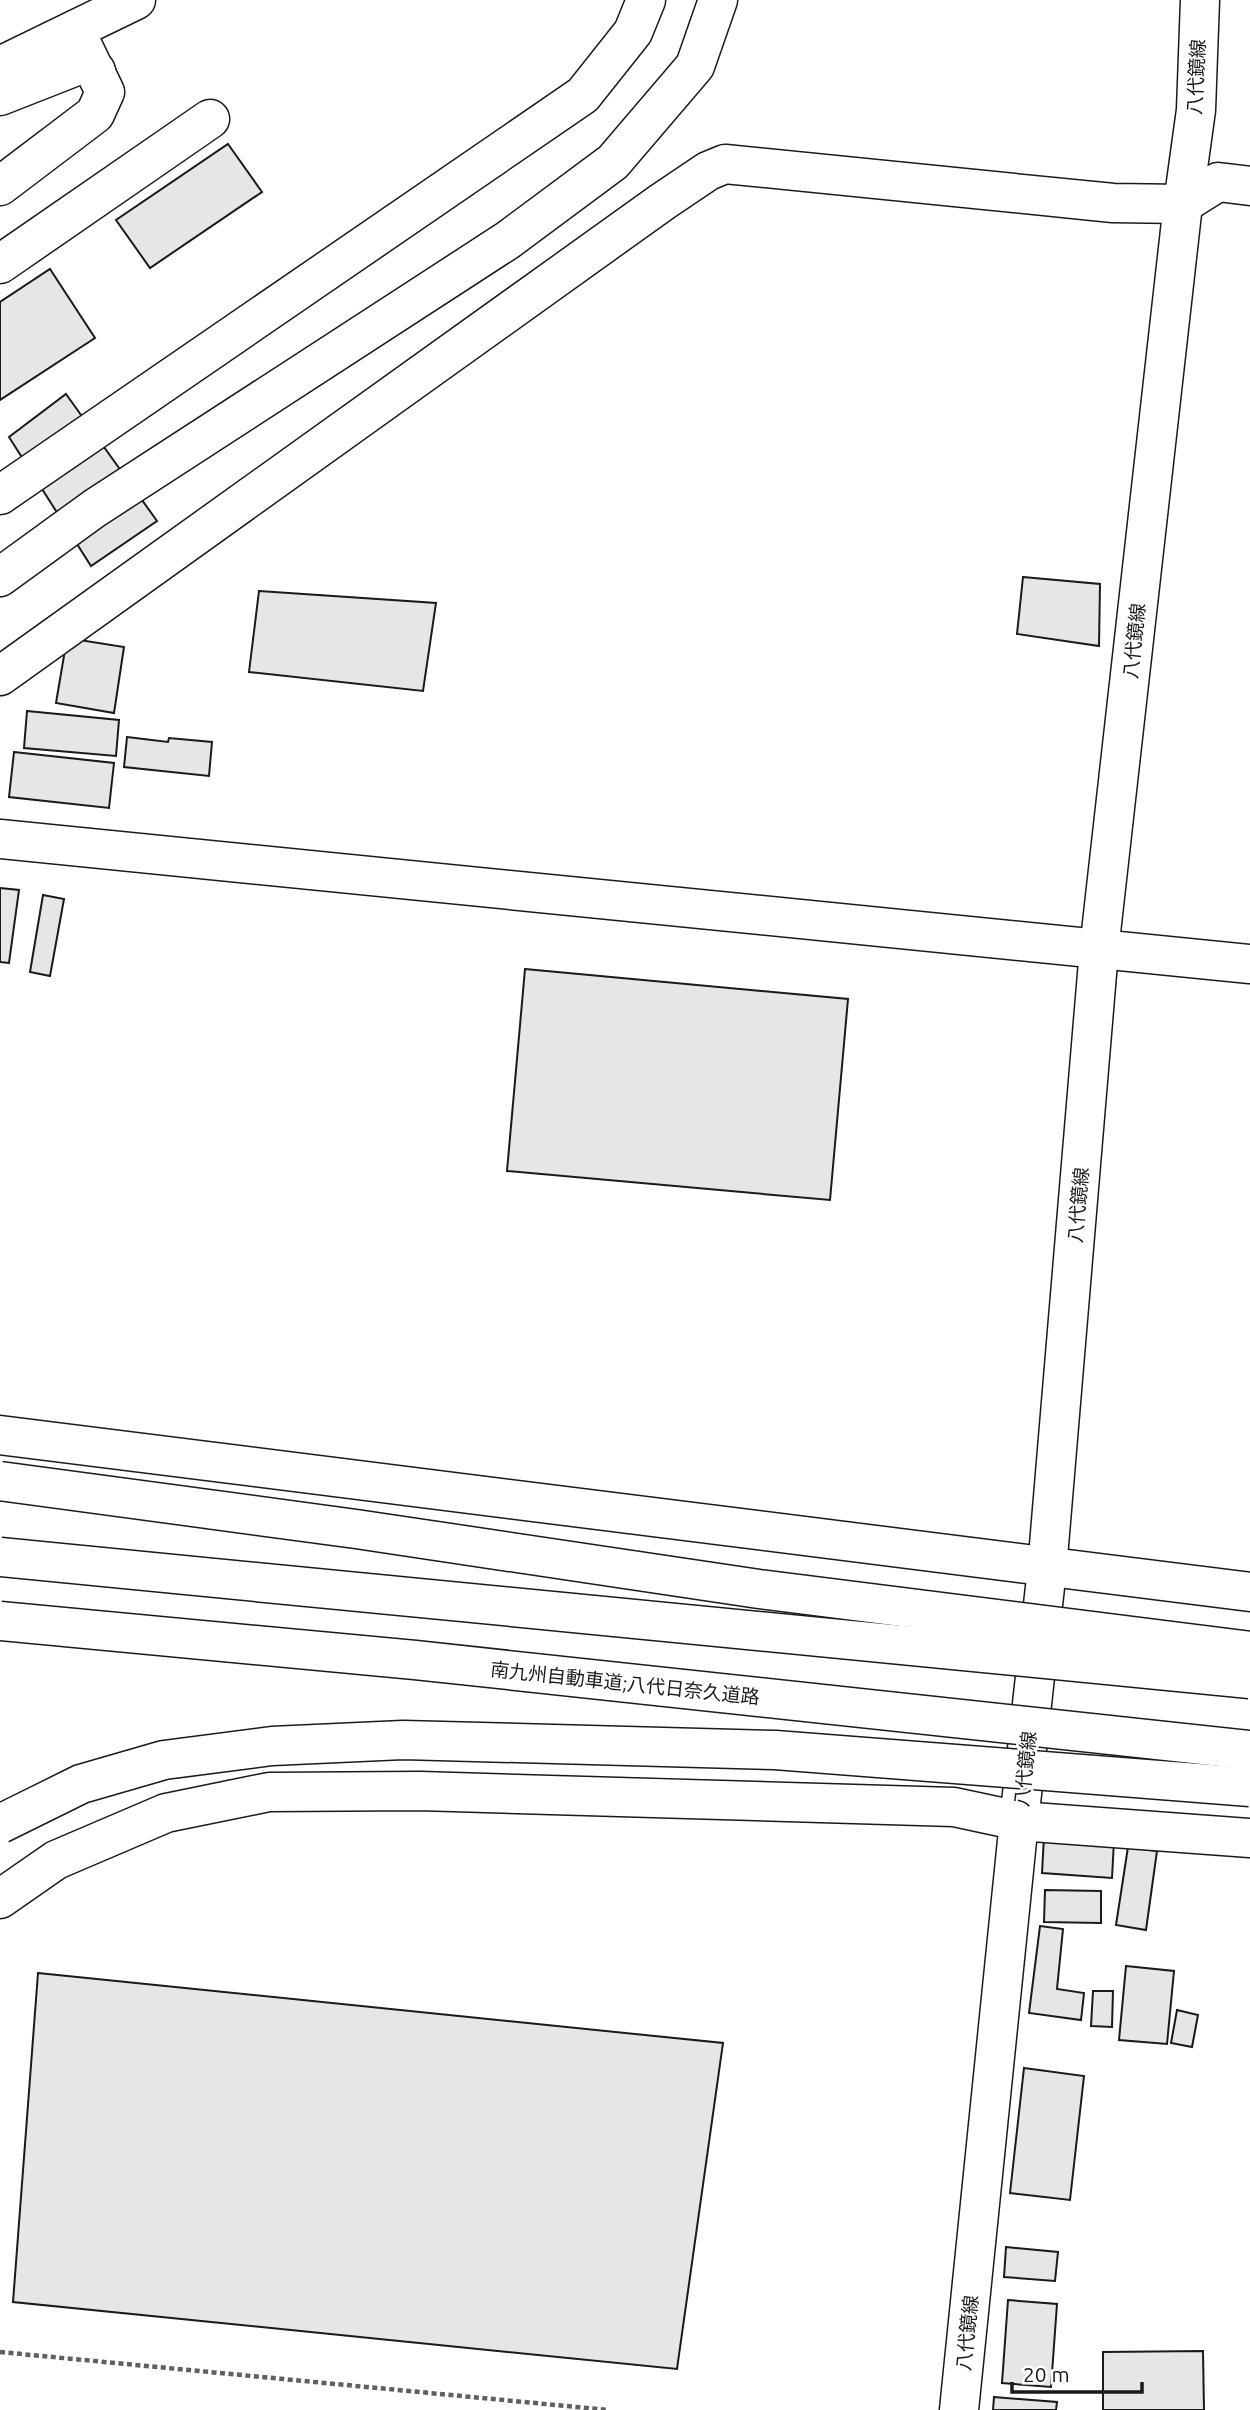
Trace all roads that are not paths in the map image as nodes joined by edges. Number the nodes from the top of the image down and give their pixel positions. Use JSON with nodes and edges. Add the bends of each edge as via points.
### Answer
{"nodes":[{"id":1,"x":136,"y":0,"type":"edge"},
{"id":2,"x":646,"y":0,"type":"edge"},
{"id":3,"x":718,"y":0,"type":"edge"},
{"id":4,"x":1200,"y":0,"type":"edge"},
{"id":5,"x":75,"y":30,"type":"junction"},
{"id":6,"x":0,"y":66,"type":"edge"},
{"id":7,"x":96,"y":71,"type":"junction"},
{"id":8,"x":0,"y":96,"type":"edge"},
{"id":9,"x":209,"y":119,"type":"dead end"},
{"id":10,"x":0,"y":186,"type":"edge"},
{"id":11,"x":1250,"y":186,"type":"edge"},
{"id":12,"x":1183,"y":204,"type":"junction"},
{"id":13,"x":0,"y":264,"type":"edge"},
{"id":14,"x":0,"y":495,"type":"edge"},
{"id":15,"x":0,"y":577,"type":"edge"},
{"id":16,"x":0,"y":676,"type":"edge"},
{"id":17,"x":0,"y":839,"type":"edge"},
{"id":18,"x":1099,"y":950,"type":"junction"},
{"id":19,"x":1250,"y":964,"type":"edge"},
{"id":20,"x":0,"y":1435,"type":"edge"},
{"id":21,"x":0,"y":1481,"type":"edge"},
{"id":22,"x":0,"y":1557,"type":"edge"},
{"id":23,"x":1047,"y":1569,"type":"junction"},
{"id":24,"x":1250,"y":1592,"type":"edge"},
{"id":25,"x":0,"y":1621,"type":"edge"},
{"id":26,"x":1250,"y":1651,"type":"edge"},
{"id":27,"x":1250,"y":1679,"type":"edge"},
{"id":28,"x":1250,"y":1749,"type":"edge"},
{"id":29,"x":1250,"y":1787,"type":"edge"},
{"id":30,"x":1019,"y":1821,"type":"junction"},
{"id":31,"x":0,"y":1824,"type":"edge"},
{"id":32,"x":1250,"y":1838,"type":"edge"},
{"id":33,"x":0,"y":1899,"type":"edge"},
{"id":34,"x":959,"y":2410,"type":"edge"}],
"edges":[{"from":1,"to":5,"type":"main road"},
{"from":2,"to":14,"type":"main road","via":[[633,32],[583,95]]},
{"from":3,"to":15,"type":"main road","via":[[695,66],[613,162],[508,240],[95,508]]},
{"from":4,"to":12,"type":"main road","name":"八代鏡線","via":[[1196,110]]},
{"from":5,"to":6,"type":"main road"},
{"from":5,"to":7,"type":"main road"},
{"from":7,"to":8,"type":"main road","via":[[79,65]]},
{"from":7,"to":10,"type":"main road","via":[[105,92],[95,114]]},
{"from":9,"to":13,"type":"main road"},
{"from":11,"to":12,"type":"main road","via":[[1218,182]]},
{"from":12,"to":16,"type":"main road","via":[[1113,203],[725,164],[662,202]]},
{"from":12,"to":18,"type":"main road","name":"八代鏡線"},
{"from":17,"to":18,"type":"main road"},
{"from":18,"to":19,"type":"main road"},
{"from":18,"to":23,"type":"main road","name":"八代鏡線"},
{"from":20,"to":23,"type":"main road"},
{"from":21,"to":26,"type":"main road","bridge":true,"via":[[759,1589]]},
{"from":22,"to":27,"type":"main road","bridge":true},
{"from":23,"to":24,"type":"main road"},
{"from":23,"to":30,"type":"main road","name":"八代鏡線"},
{"from":25,"to":28,"type":"main road","name":"南九州自動車道;八代日奈久道路","bridge":true},
{"from":29,"to":31,"type":"main road","bridge":true,"via":[[775,1749],[403,1740],[272,1746],[164,1760],[81,1784]]},
{"from":30,"to":32,"type":"main road"},
{"from":30,"to":33,"type":"main road","via":[[954,1807],[420,1791],[269,1792],[166,1813],[56,1860]]},
{"from":30,"to":34,"type":"main road","name":"八代鏡線"}]}
